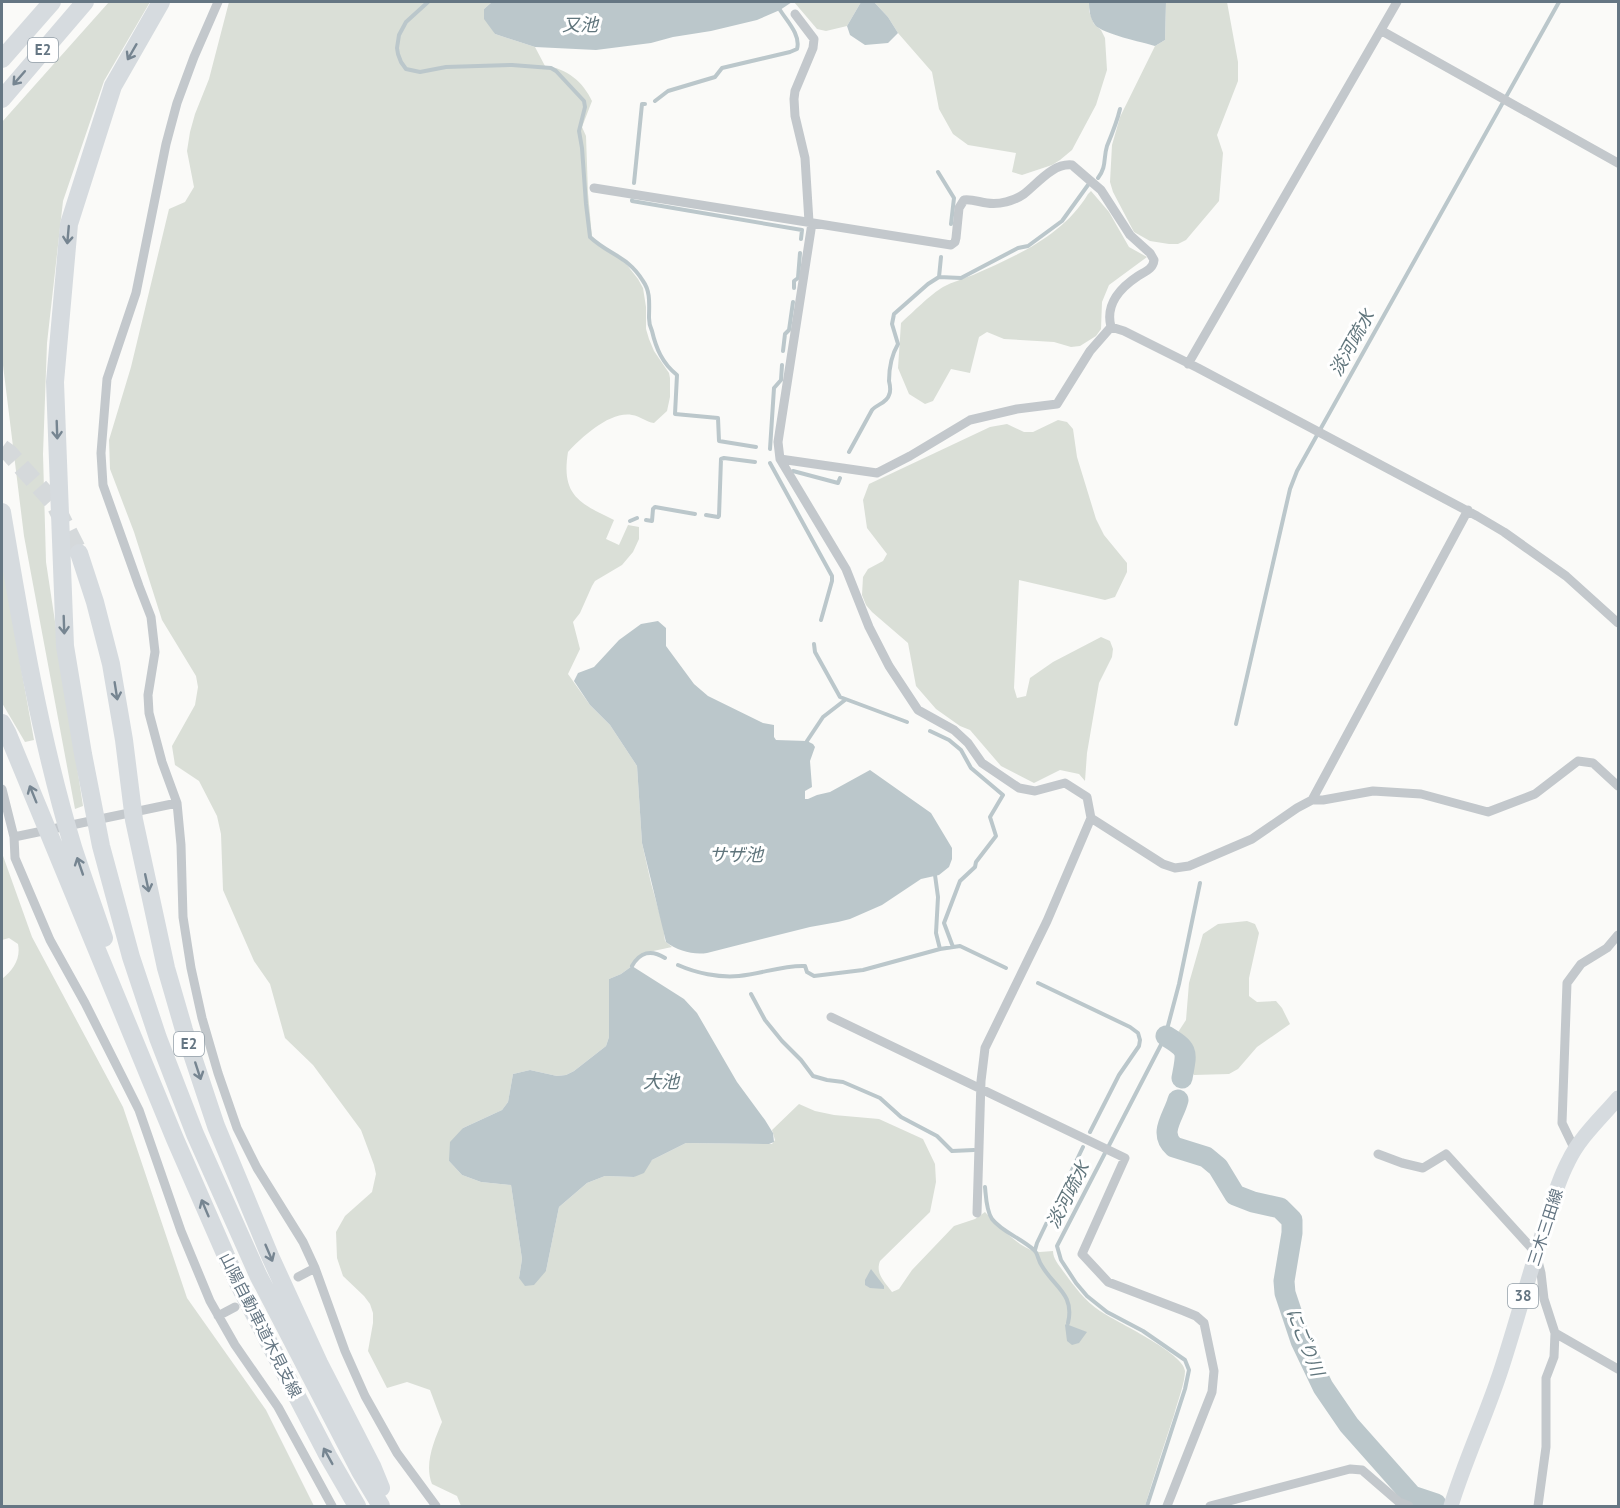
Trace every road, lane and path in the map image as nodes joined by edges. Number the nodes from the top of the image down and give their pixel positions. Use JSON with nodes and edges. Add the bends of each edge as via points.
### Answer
{"nodes":[{"id":1,"x":51,"y":2,"type":"edge"},
{"id":2,"x":85,"y":2,"type":"edge"},
{"id":3,"x":160,"y":2,"type":"edge"},
{"id":4,"x":218,"y":2,"type":"edge"},
{"id":5,"x":1397,"y":2,"type":"edge"},
{"id":6,"x":795,"y":14,"type":"dead end"},
{"id":7,"x":1382,"y":31,"type":"junction"},
{"id":8,"x":2,"y":59,"type":"edge"},
{"id":9,"x":2,"y":99,"type":"edge"},
{"id":10,"x":1618,"y":163,"type":"edge"},
{"id":11,"x":594,"y":188,"type":"dead end"},
{"id":12,"x":811,"y":223,"type":"junction"},
{"id":13,"x":1111,"y":327,"type":"junction"},
{"id":14,"x":1188,"y":364,"type":"junction"},
{"id":15,"x":780,"y":459,"type":"junction"},
{"id":16,"x":1468,"y":510,"type":"junction"},
{"id":17,"x":2,"y":512,"type":"edge"},
{"id":18,"x":79,"y":553,"type":"tunnel mouth"},
{"id":19,"x":1618,"y":623,"type":"edge"},
{"id":20,"x":2,"y":723,"type":"edge"},
{"id":21,"x":1618,"y":786,"type":"edge"},
{"id":22,"x":2,"y":789,"type":"edge"},
{"id":23,"x":1312,"y":800,"type":"junction"},
{"id":24,"x":172,"y":804,"type":"junction"},
{"id":25,"x":1091,"y":818,"type":"junction"},
{"id":26,"x":18,"y":836,"type":"junction"},
{"id":27,"x":1618,"y":935,"type":"edge"},
{"id":28,"x":831,"y":1017,"type":"dead end"},
{"id":29,"x":981,"y":1088,"type":"junction"},
{"id":30,"x":1618,"y":1098,"type":"edge"},
{"id":31,"x":175,"y":1139,"type":"junction"},
{"id":32,"x":1575,"y":1150,"type":"junction"},
{"id":33,"x":1378,"y":1154,"type":"dead end"},
{"id":34,"x":977,"y":1214,"type":"dead end"},
{"id":35,"x":1536,"y":1253,"type":"junction"},
{"id":36,"x":315,"y":1268,"type":"junction"},
{"id":37,"x":298,"y":1277,"type":"dead end"},
{"id":38,"x":235,"y":1307,"type":"dead end"},
{"id":39,"x":218,"y":1316,"type":"junction"},
{"id":40,"x":1555,"y":1333,"type":"junction"},
{"id":41,"x":1618,"y":1368,"type":"edge"},
{"id":42,"x":332,"y":1506,"type":"edge"},
{"id":43,"x":357,"y":1506,"type":"edge"},
{"id":44,"x":381,"y":1506,"type":"edge"},
{"id":45,"x":388,"y":1506,"type":"edge"},
{"id":46,"x":436,"y":1506,"type":"edge"},
{"id":47,"x":1167,"y":1506,"type":"edge"},
{"id":48,"x":1210,"y":1506,"type":"edge"},
{"id":49,"x":1409,"y":1506,"type":"edge"},
{"id":50,"x":1451,"y":1506,"type":"edge"},
{"id":51,"x":1538,"y":1506,"type":"edge"}],
"edges":[{"from":1,"to":8,"type":"highway","number":"E2"},
{"from":2,"to":9,"type":"highway","number":"E2","one_way":true},
{"from":3,"to":44,"type":"highway","one_way":true,"via":[[113,86],[69,224],[55,382],[65,646],[101,846],[158,1038],[195,1134],[258,1275]]},
{"from":4,"to":24,"type":"street","via":[[177,103],[166,144],[136,293],[107,379],[101,453],[103,486],[151,617],[155,652],[149,713]]},
{"from":5,"to":7,"type":"street"},
{"from":6,"to":12,"type":"street","via":[[814,39],[794,99]]},
{"from":7,"to":10,"type":"street"},
{"from":7,"to":14,"type":"street"},
{"from":11,"to":12,"type":"street"},
{"from":12,"to":13,"type":"street","via":[[951,245],[955,242],[959,208],[964,200],[1006,202],[1022,195],[1052,171],[1072,165],[1101,190],[1130,235],[1154,260],[1153,266],[1115,298],[1109,312]]},
{"from":12,"to":15,"type":"street","via":[[778,442]]},
{"from":13,"to":14,"type":"street"},
{"from":13,"to":15,"type":"street","via":[[1090,351],[1058,404],[970,420],[877,473]]},
{"from":14,"to":16,"type":"street"},
{"from":15,"to":25,"type":"street","via":[[846,569],[869,627],[918,710],[954,730],[982,763],[1019,788],[1035,791],[1065,783],[1087,797]]},
{"from":16,"to":19,"type":"street","via":[[1566,576]]},
{"from":16,"to":23,"type":"street"},
{"from":31,"to":17,"type":"highway","one_way":true,"via":[[74,848],[25,648]]},
{"from":18,"to":45,"type":"highway","number":"E2","one_way":true,"via":[[111,664],[134,820],[166,968],[216,1126],[275,1267]]},
{"from":31,"to":20,"type":"highway","one_way":true},
{"from":21,"to":23,"type":"street","via":[[1593,763],[1578,761],[1535,794],[1488,812],[1421,794],[1373,791]]},
{"from":22,"to":26,"type":"street"},
{"from":23,"to":25,"type":"street","via":[[1252,839],[1189,866],[1174,868]]},
{"from":24,"to":26,"type":"street"},
{"from":24,"to":36,"type":"street","via":[[181,845],[191,968],[218,1073],[237,1128]]},
{"from":25,"to":29,"type":"street","via":[[1057,900],[985,1048]]},
{"from":26,"to":39,"type":"street","via":[[15,858],[50,940],[139,1110],[181,1231]]},
{"from":27,"to":32,"type":"street","via":[[1607,948],[1581,964],[1567,983],[1562,1123]]},
{"from":28,"to":29,"type":"street"},
{"from":29,"to":34,"type":"street"},
{"from":29,"to":47,"type":"street","via":[[1125,1158],[1082,1254],[1108,1282],[1196,1316],[1204,1323],[1214,1371],[1212,1392]]},
{"from":30,"to":32,"type":"main road","name":"三木三田線","number":"38"},
{"from":43,"to":31,"type":"highway","name":"山陽自動車道木見支線","one_way":true,"via":[[237,1281]]},
{"from":32,"to":35,"type":"main road","name":"三木三田線","number":"38","via":[[1557,1188]]},
{"from":33,"to":35,"type":"street","via":[[1423,1168],[1446,1154]]},
{"from":35,"to":40,"type":"street"},
{"from":35,"to":50,"type":"main road","name":"三木三田線","number":"38","via":[[1501,1369]]},
{"from":36,"to":37,"type":"street"},
{"from":36,"to":46,"type":"street","via":[[365,1396],[397,1453]]},
{"from":38,"to":39,"type":"street"},
{"from":39,"to":42,"type":"street","via":[[278,1407]]},
{"from":40,"to":41,"type":"street"},
{"from":40,"to":51,"type":"street","via":[[1554,1357],[1546,1378],[1546,1447]]},
{"from":48,"to":49,"type":"street","via":[[1350,1469],[1362,1470]]}]}
